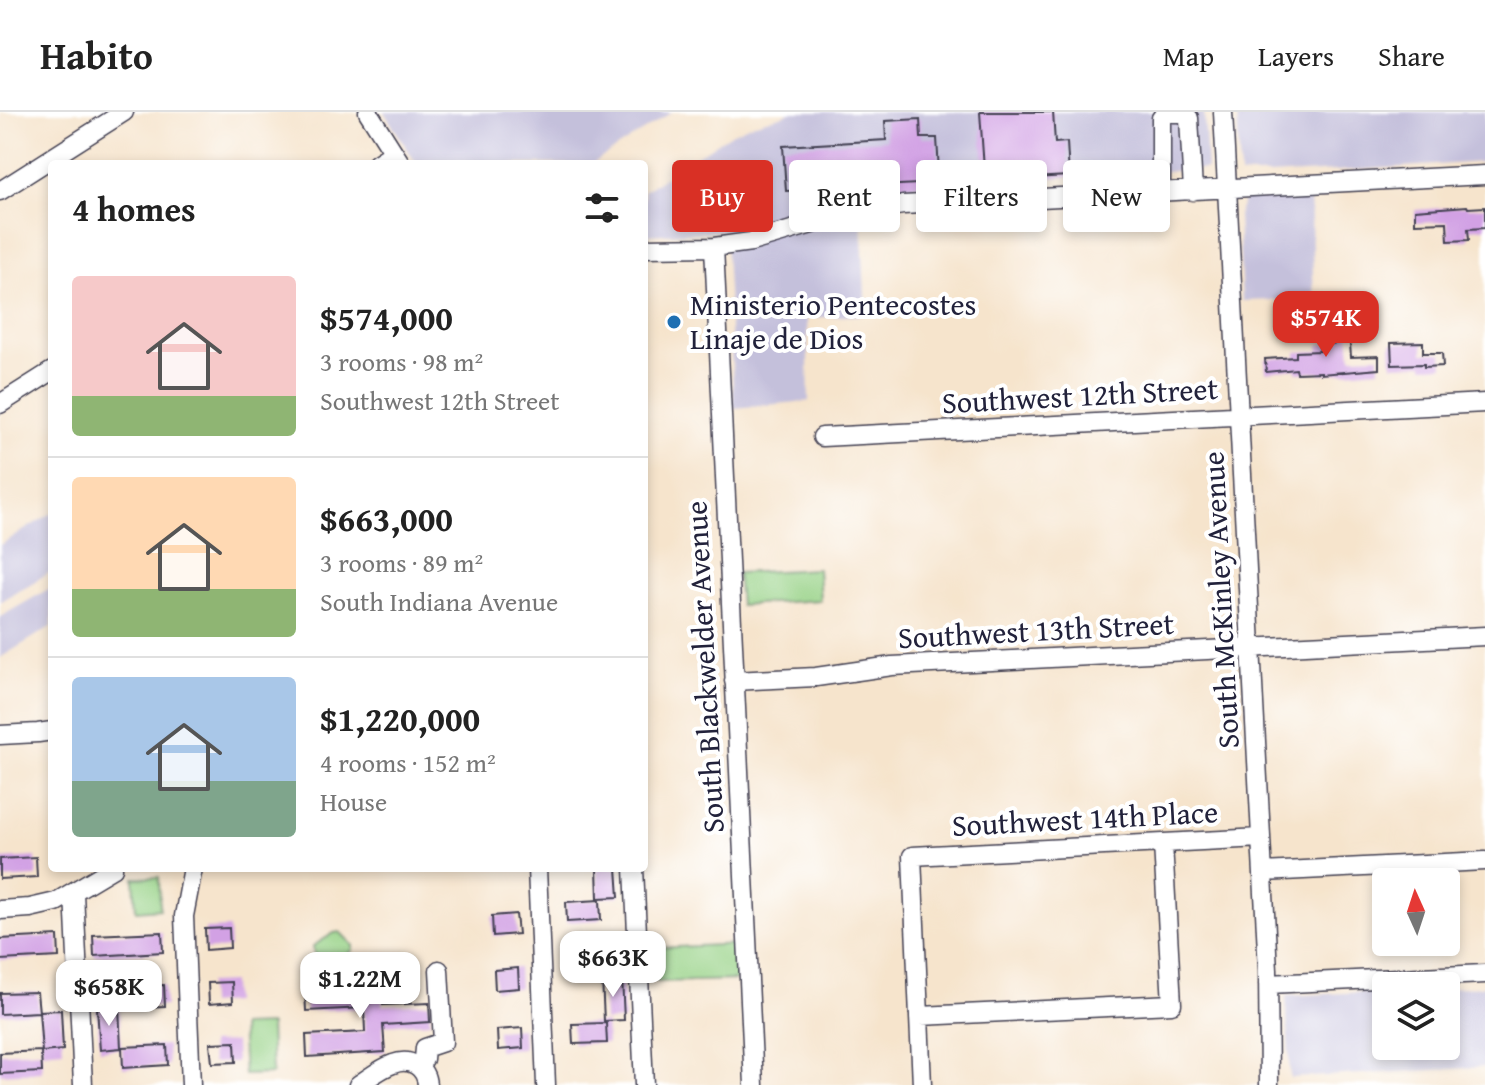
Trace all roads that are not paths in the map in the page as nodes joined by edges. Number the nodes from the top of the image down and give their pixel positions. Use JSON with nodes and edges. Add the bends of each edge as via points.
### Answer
{"nodes":[{"id":1,"x":124,"y":112,"type":"edge"},
{"id":2,"x":368,"y":112,"type":"edge"},
{"id":3,"x":1223,"y":112,"type":"edge"},
{"id":4,"x":1184,"y":113,"type":"edge"},
{"id":5,"x":397,"y":158,"type":"edge"},
{"id":6,"x":48,"y":160,"type":"edge"},
{"id":7,"x":49,"y":160,"type":"edge"},
{"id":8,"x":1161,"y":160,"type":"edge"},
{"id":9,"x":1485,"y":175,"type":"edge"},
{"id":10,"x":1227,"y":189,"type":"junction"},
{"id":11,"x":0,"y":191,"type":"edge"},
{"id":12,"x":1193,"y":191,"type":"junction"},
{"id":13,"x":1170,"y":192,"type":"edge"},
{"id":14,"x":1063,"y":197,"type":"edge"},
{"id":15,"x":714,"y":247,"type":"junction"},
{"id":16,"x":648,"y":248,"type":"edge"},
{"id":17,"x":48,"y":374,"type":"edge"},
{"id":18,"x":1485,"y":403,"type":"edge"},
{"id":19,"x":0,"y":404,"type":"edge"},
{"id":20,"x":1240,"y":416,"type":"junction"},
{"id":21,"x":822,"y":437,"type":"dead end"},
{"id":22,"x":1485,"y":636,"type":"edge"},
{"id":23,"x":1251,"y":648,"type":"junction"},
{"id":24,"x":734,"y":681,"type":"junction"},
{"id":25,"x":48,"y":732,"type":"edge"},
{"id":26,"x":0,"y":735,"type":"edge"},
{"id":27,"x":1261,"y":838,"type":"junction"},
{"id":28,"x":1163,"y":844,"type":"junction"},
{"id":29,"x":1485,"y":861,"type":"edge"},
{"id":30,"x":107,"y":872,"type":"edge"},
{"id":31,"x":192,"y":872,"type":"edge"},
{"id":32,"x":537,"y":872,"type":"edge"},
{"id":33,"x":634,"y":872,"type":"edge"},
{"id":34,"x":1263,"y":872,"type":"junction"},
{"id":35,"x":74,"y":893,"type":"junction"},
{"id":36,"x":0,"y":910,"type":"edge"},
{"id":37,"x":439,"y":970,"type":"dead end"},
{"id":38,"x":1485,"y":974,"type":"edge"},
{"id":39,"x":1268,"y":984,"type":"junction"},
{"id":40,"x":920,"y":1016,"type":"junction"},
{"id":41,"x":419,"y":1066,"type":"junction"},
{"id":42,"x":83,"y":1085,"type":"edge"},
{"id":43,"x":191,"y":1085,"type":"edge"},
{"id":44,"x":358,"y":1085,"type":"edge"},
{"id":45,"x":427,"y":1085,"type":"edge"},
{"id":46,"x":546,"y":1085,"type":"edge"},
{"id":47,"x":644,"y":1085,"type":"edge"},
{"id":48,"x":754,"y":1085,"type":"edge"},
{"id":49,"x":922,"y":1085,"type":"edge"},
{"id":50,"x":1269,"y":1085,"type":"edge"}],
"edges":[{"from":1,"to":7,"type":"street"},
{"from":2,"to":5,"type":"street"},
{"from":3,"to":10,"type":"street","name":"South McKinley Avenue"},
{"from":4,"to":8,"type":"street","via":[[1161,118]]},
{"from":4,"to":12,"type":"street","via":[[1189,118]]},
{"from":6,"to":11,"type":"street"},
{"from":9,"to":10,"type":"street"},
{"from":10,"to":12,"type":"street"},
{"from":10,"to":20,"type":"street","name":"South McKinley Avenue"},
{"from":12,"to":13,"type":"street"},
{"from":14,"to":15,"type":"street","via":[[903,205]]},
{"from":15,"to":16,"type":"street"},
{"from":15,"to":24,"type":"street","name":"South Blackwelder Avenue"},
{"from":17,"to":19,"type":"street"},
{"from":18,"to":20,"type":"street","name":"Southwest 12th Street"},
{"from":20,"to":21,"type":"street","name":"Southwest 12th Street"},
{"from":20,"to":23,"type":"street","name":"South McKinley Avenue"},
{"from":22,"to":23,"type":"street","name":"Southwest 13th Street"},
{"from":23,"to":24,"type":"street","name":"Southwest 13th Street","via":[[892,666]]},
{"from":23,"to":27,"type":"street","name":"South McKinley Avenue"},
{"from":24,"to":48,"type":"street","name":"South Blackwelder Avenue"},
{"from":25,"to":26,"type":"street"},
{"from":27,"to":28,"type":"street","name":"Southwest 14th Place"},
{"from":27,"to":34,"type":"street","name":"South McKinley Avenue"},
{"from":28,"to":40,"type":"street","name":"Southwest 14th Place","via":[[912,856]]},
{"from":28,"to":40,"type":"street","via":[[1172,1004]]},
{"from":29,"to":34,"type":"street"},
{"from":30,"to":35,"type":"street"},
{"from":31,"to":43,"type":"street","via":[[184,916]]},
{"from":32,"to":46,"type":"street"},
{"from":33,"to":47,"type":"street"},
{"from":34,"to":39,"type":"street","name":"South McKinley Avenue"},
{"from":35,"to":36,"type":"street","via":[[45,905]]},
{"from":35,"to":42,"type":"street"},
{"from":37,"to":41,"type":"street","via":[[443,1042],[425,1048]]},
{"from":38,"to":39,"type":"street"},
{"from":39,"to":50,"type":"street","name":"South McKinley Avenue"},
{"from":40,"to":49,"type":"street"},
{"from":41,"to":44,"type":"street","via":[[394,1063]]},
{"from":41,"to":45,"type":"street"}]}
